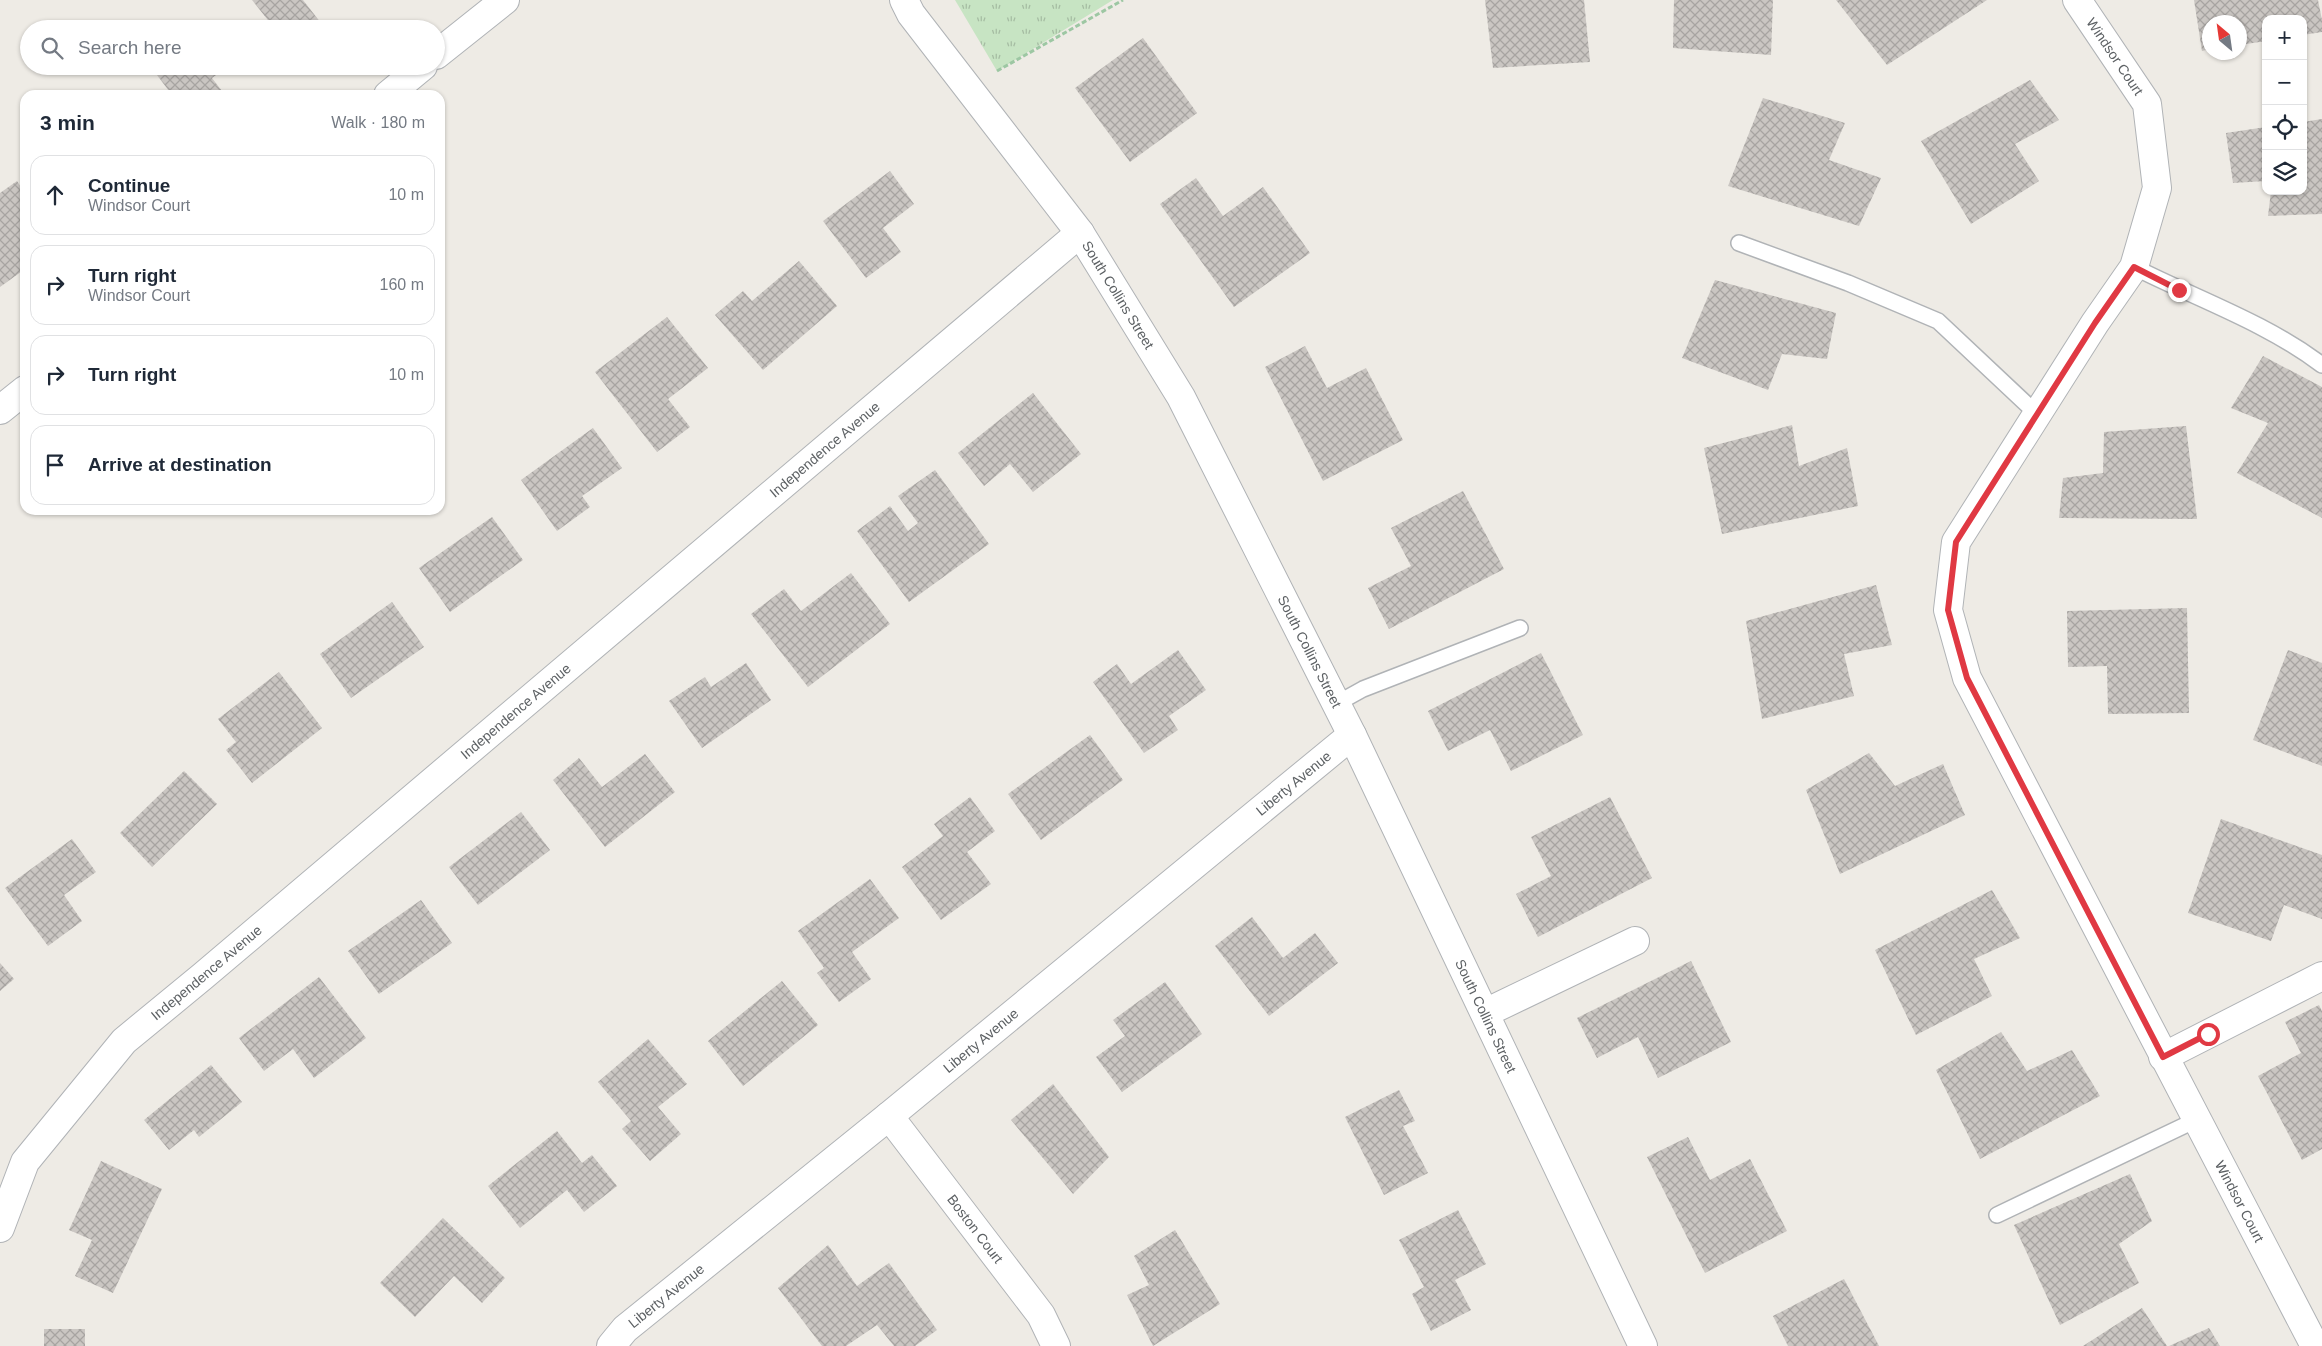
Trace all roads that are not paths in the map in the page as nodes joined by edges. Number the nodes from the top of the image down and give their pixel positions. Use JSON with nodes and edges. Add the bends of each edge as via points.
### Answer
{"nodes":[{"id":1,"x":504,"y":0,"type":"edge"},
{"id":2,"x":904,"y":0,"type":"edge"},
{"id":3,"x":2077,"y":0,"type":"edge"},
{"id":4,"x":445,"y":49,"type":"edge"},
{"id":5,"x":412,"y":75,"type":"edge"},
{"id":6,"x":394,"y":90,"type":"edge"},
{"id":7,"x":1080,"y":233,"type":"junction"},
{"id":8,"x":1739,"y":243,"type":"dead end"},
{"id":9,"x":2134,"y":267,"type":"junction"},
{"id":10,"x":2322,"y":365,"type":"edge"},
{"id":11,"x":20,"y":394,"type":"edge"},
{"id":12,"x":0,"y":410,"type":"edge"},
{"id":13,"x":2037,"y":414,"type":"junction"},
{"id":14,"x":1520,"y":628,"type":"dead end"},
{"id":15,"x":1336,"y":704,"type":"junction"},
{"id":16,"x":1352,"y":735,"type":"junction"},
{"id":17,"x":1635,"y":941,"type":"dead end"},
{"id":18,"x":2322,"y":976,"type":"edge"},
{"id":19,"x":1485,"y":1013,"type":"junction"},
{"id":20,"x":2163,"y":1057,"type":"junction"},
{"id":21,"x":889,"y":1116,"type":"junction"},
{"id":22,"x":2196,"y":1120,"type":"junction"},
{"id":23,"x":1997,"y":1215,"type":"dead end"},
{"id":24,"x":0,"y":1228,"type":"edge"},
{"id":25,"x":611,"y":1346,"type":"edge"},
{"id":26,"x":1056,"y":1346,"type":"edge"},
{"id":27,"x":1643,"y":1346,"type":"edge"},
{"id":28,"x":2315,"y":1346,"type":"edge"}],
"edges":[{"from":1,"to":4,"type":"street"},
{"from":2,"to":7,"type":"street","name":"South Collins Street","via":[[911,14]]},
{"from":3,"to":9,"type":"street","name":"Windsor Court","via":[[2147,104],[2157,188]]},
{"from":5,"to":6,"type":"street"},
{"from":7,"to":15,"type":"street","name":"South Collins Street","via":[[1182,397]]},
{"from":7,"to":24,"type":"street","name":"Independence Avenue","via":[[124,1040],[25,1162]]},
{"from":8,"to":13,"type":"lane","via":[[1848,283],[1938,321]]},
{"from":9,"to":10,"type":"lane","via":[[2239,315]]},
{"from":9,"to":13,"type":"street","name":"Windsor Court"},
{"from":11,"to":12,"type":"street"},
{"from":13,"to":20,"type":"street","name":"Windsor Court","via":[[1956,542],[1948,610],[1967,678]]},
{"from":14,"to":15,"type":"lane","via":[[1363,689]]},
{"from":15,"to":16,"type":"street","name":"South Collins Street"},
{"from":16,"to":19,"type":"street","name":"South Collins Street"},
{"from":16,"to":21,"type":"street","name":"Liberty Avenue"},
{"from":17,"to":19,"type":"street"},
{"from":18,"to":20,"type":"street"},
{"from":19,"to":27,"type":"street","name":"South Collins Street"},
{"from":20,"to":22,"type":"street","name":"Windsor Court"},
{"from":21,"to":25,"type":"street","name":"Liberty Avenue","via":[[625,1329]]},
{"from":21,"to":26,"type":"street","name":"Boston Court","via":[[1041,1315]]},
{"from":22,"to":23,"type":"lane"},
{"from":22,"to":28,"type":"street","name":"Windsor Court"}]}
